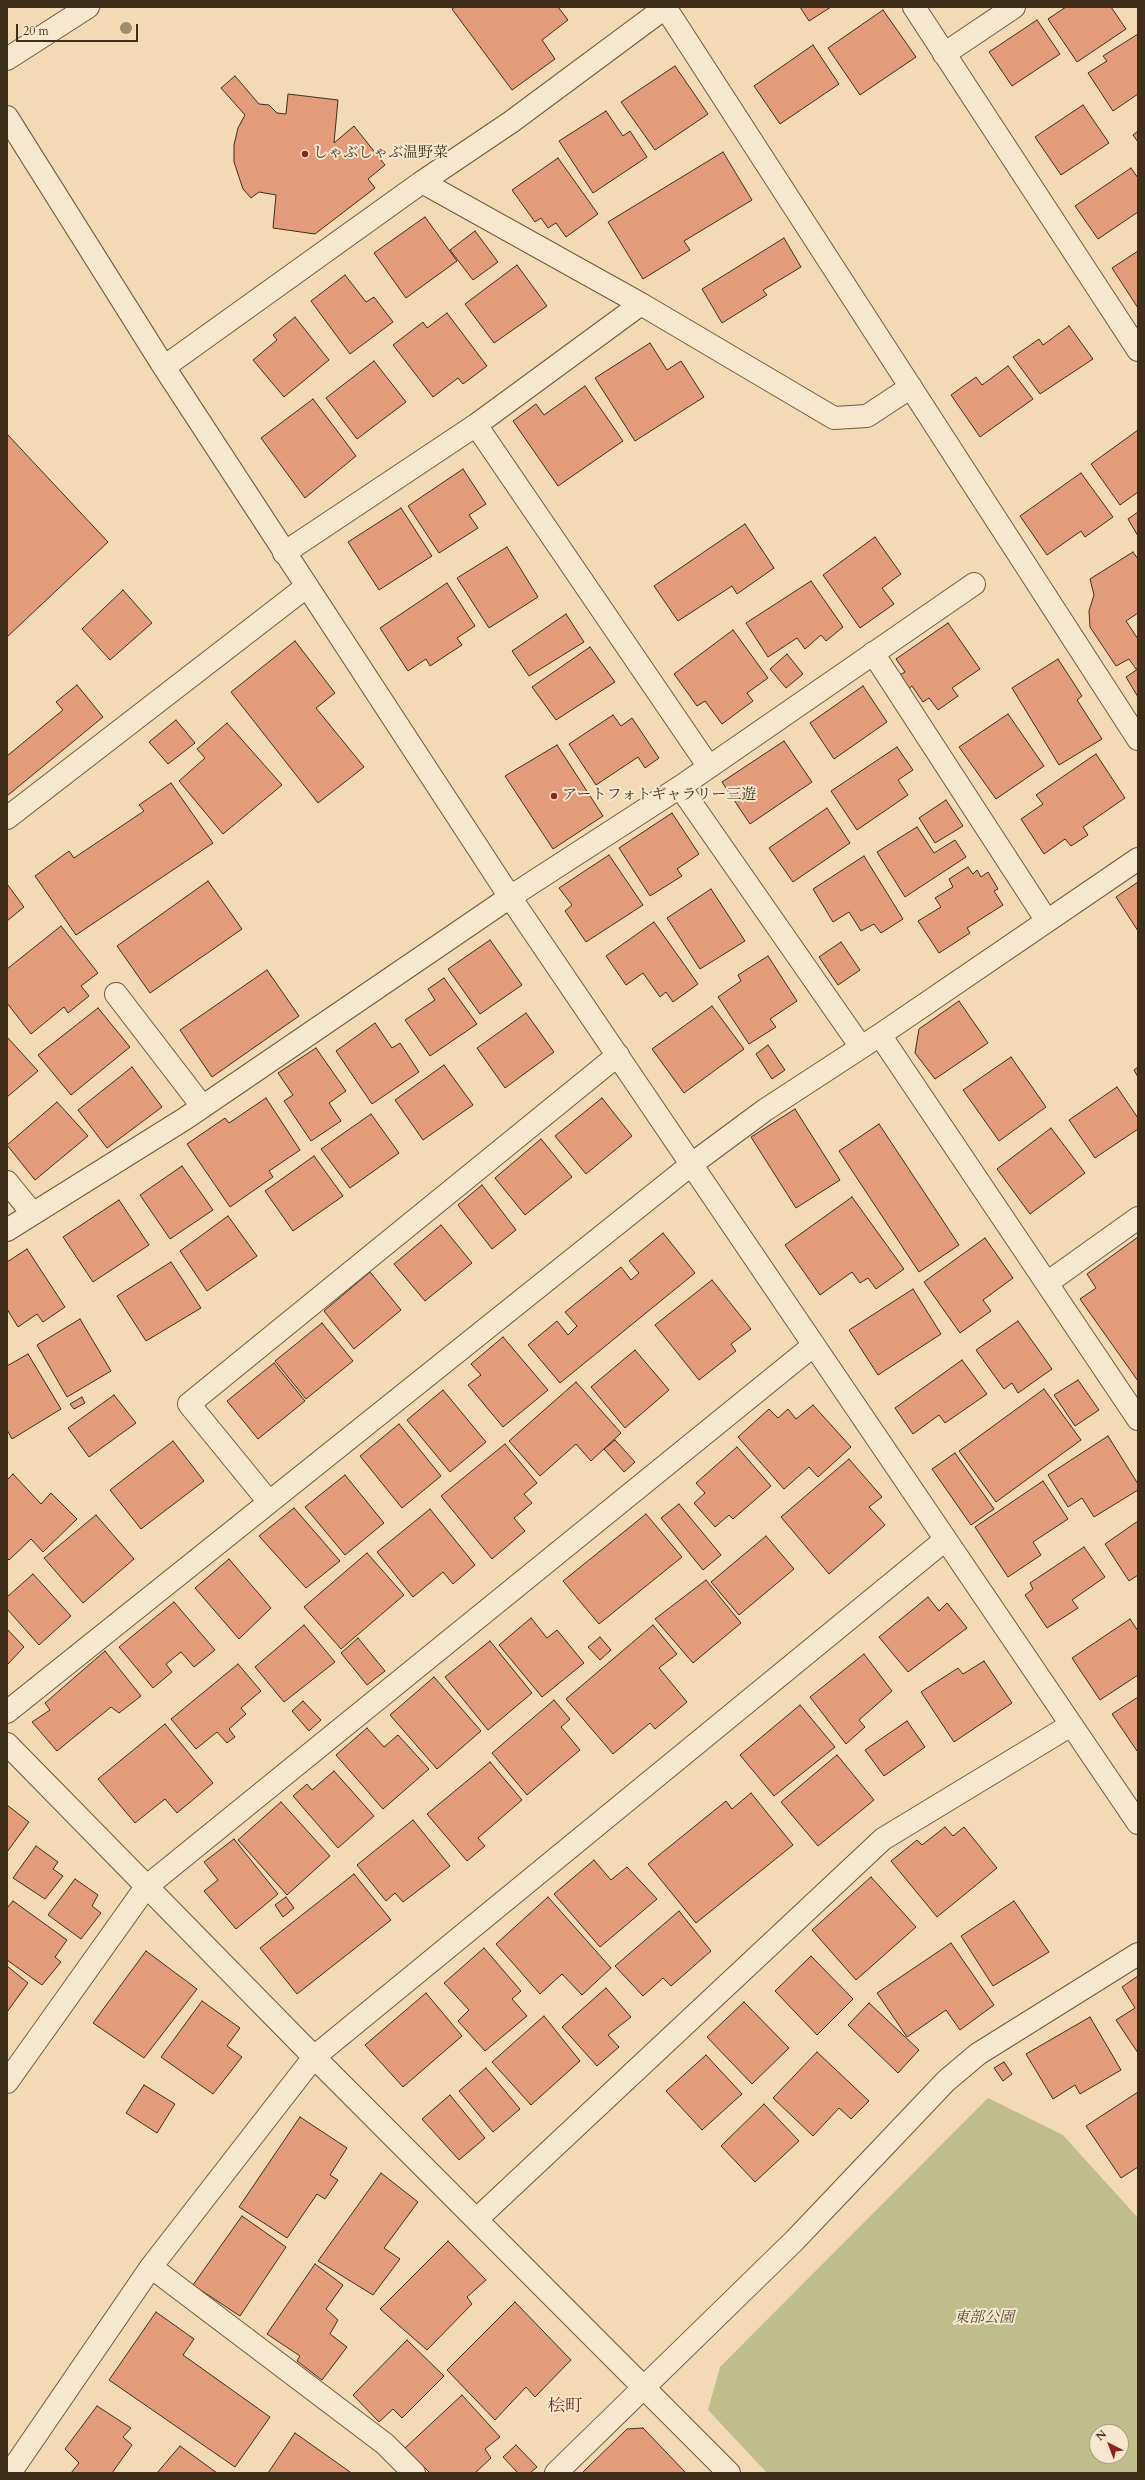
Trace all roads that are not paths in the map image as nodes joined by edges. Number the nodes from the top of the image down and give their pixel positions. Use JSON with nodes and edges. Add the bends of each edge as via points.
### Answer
{"nodes":[{"id":1,"x":88,"y":7,"type":"edge"},
{"id":2,"x":665,"y":7,"type":"edge"},
{"id":3,"x":914,"y":7,"type":"edge"},
{"id":4,"x":1014,"y":7,"type":"edge"},
{"id":5,"x":944,"y":54,"type":"junction"},
{"id":6,"x":7,"y":59,"type":"edge"},
{"id":7,"x":7,"y":117,"type":"edge"},
{"id":8,"x":422,"y":182,"type":"junction"},
{"id":9,"x":641,"y":304,"type":"junction"},
{"id":10,"x":1138,"y":350,"type":"edge"},
{"id":11,"x":164,"y":368,"type":"junction"},
{"id":12,"x":911,"y":387,"type":"junction"},
{"id":13,"x":476,"y":425,"type":"junction"},
{"id":14,"x":284,"y":553,"type":"junction"},
{"id":15,"x":974,"y":584,"type":"dead end"},
{"id":16,"x":306,"y":587,"type":"junction"},
{"id":17,"x":873,"y":653,"type":"junction"},
{"id":18,"x":1138,"y":739,"type":"edge"},
{"id":19,"x":709,"y":767,"type":"junction"},
{"id":20,"x":680,"y":787,"type":"junction"},
{"id":21,"x":7,"y":818,"type":"edge"},
{"id":22,"x":1138,"y":859,"type":"edge"},
{"id":23,"x":510,"y":896,"type":"junction"},
{"id":24,"x":1047,"y":921,"type":"junction"},
{"id":25,"x":116,"y":994,"type":"dead end"},
{"id":26,"x":880,"y":1035,"type":"junction"},
{"id":27,"x":861,"y":1047,"type":"junction"},
{"id":28,"x":618,"y":1055,"type":"junction"},
{"id":29,"x":202,"y":1106,"type":"junction"},
{"id":30,"x":692,"y":1164,"type":"junction"},
{"id":31,"x":7,"y":1182,"type":"edge"},
{"id":32,"x":33,"y":1214,"type":"junction"},
{"id":33,"x":1138,"y":1218,"type":"edge"},
{"id":34,"x":7,"y":1230,"type":"edge"},
{"id":35,"x":1047,"y":1283,"type":"junction"},
{"id":36,"x":814,"y":1346,"type":"junction"},
{"id":37,"x":1138,"y":1419,"type":"edge"},
{"id":38,"x":269,"y":1502,"type":"junction"},
{"id":39,"x":945,"y":1540,"type":"junction"},
{"id":40,"x":7,"y":1712,"type":"edge"},
{"id":41,"x":1072,"y":1725,"type":"junction"},
{"id":42,"x":7,"y":1744,"type":"edge"},
{"id":43,"x":1138,"y":1822,"type":"edge"},
{"id":44,"x":146,"y":1887,"type":"junction"},
{"id":45,"x":1138,"y":1954,"type":"edge"},
{"id":46,"x":314,"y":2057,"type":"junction"},
{"id":47,"x":7,"y":2082,"type":"edge"},
{"id":48,"x":477,"y":2220,"type":"junction"},
{"id":49,"x":151,"y":2267,"type":"junction"},
{"id":50,"x":645,"y":2388,"type":"junction"},
{"id":51,"x":10,"y":2473,"type":"edge"},
{"id":52,"x":414,"y":2473,"type":"edge"},
{"id":53,"x":556,"y":2473,"type":"edge"},
{"id":54,"x":729,"y":2473,"type":"edge"}],
"edges":[{"from":1,"to":6,"type":"street"},
{"from":2,"to":8,"type":"street","via":[[511,122]]},
{"from":2,"to":12,"type":"street"},
{"from":3,"to":5,"type":"street"},
{"from":4,"to":5,"type":"street"},
{"from":5,"to":10,"type":"street"},
{"from":7,"to":11,"type":"street"},
{"from":8,"to":9,"type":"street"},
{"from":8,"to":11,"type":"street"},
{"from":9,"to":12,"type":"street","via":[[834,418],[867,416]]},
{"from":9,"to":13,"type":"street"},
{"from":11,"to":14,"type":"street"},
{"from":12,"to":18,"type":"street"},
{"from":13,"to":14,"type":"street"},
{"from":13,"to":19,"type":"street"},
{"from":14,"to":16,"type":"street"},
{"from":15,"to":17,"type":"street"},
{"from":16,"to":21,"type":"street"},
{"from":16,"to":23,"type":"street"},
{"from":17,"to":19,"type":"street"},
{"from":17,"to":24,"type":"street"},
{"from":19,"to":20,"type":"street"},
{"from":20,"to":23,"type":"street"},
{"from":20,"to":27,"type":"street"},
{"from":22,"to":24,"type":"street"},
{"from":23,"to":28,"type":"street"},
{"from":23,"to":29,"type":"street"},
{"from":24,"to":26,"type":"street"},
{"from":25,"to":29,"type":"street"},
{"from":26,"to":27,"type":"street"},
{"from":26,"to":35,"type":"street"},
{"from":27,"to":30,"type":"street","via":[[764,1110]]},
{"from":28,"to":30,"type":"street"},
{"from":28,"to":38,"type":"street","via":[[189,1404]]},
{"from":29,"to":32,"type":"street"},
{"from":30,"to":36,"type":"street"},
{"from":30,"to":38,"type":"street"},
{"from":31,"to":32,"type":"street"},
{"from":32,"to":34,"type":"street"},
{"from":33,"to":35,"type":"street"},
{"from":35,"to":37,"type":"street"},
{"from":36,"to":39,"type":"street"},
{"from":36,"to":44,"type":"street"},
{"from":38,"to":40,"type":"street"},
{"from":39,"to":41,"type":"street"},
{"from":39,"to":46,"type":"street"},
{"from":41,"to":43,"type":"street"},
{"from":41,"to":48,"type":"street","via":[[883,1839]]},
{"from":42,"to":44,"type":"street"},
{"from":44,"to":46,"type":"street"},
{"from":44,"to":47,"type":"street"},
{"from":45,"to":50,"type":"street","via":[[978,2054],[946,2081],[795,2240]]},
{"from":46,"to":48,"type":"street"},
{"from":46,"to":49,"type":"street"},
{"from":48,"to":50,"type":"street"},
{"from":49,"to":51,"type":"street"},
{"from":49,"to":52,"type":"street","via":[[385,2444]]},
{"from":50,"to":53,"type":"street"},
{"from":50,"to":54,"type":"street"}]}
